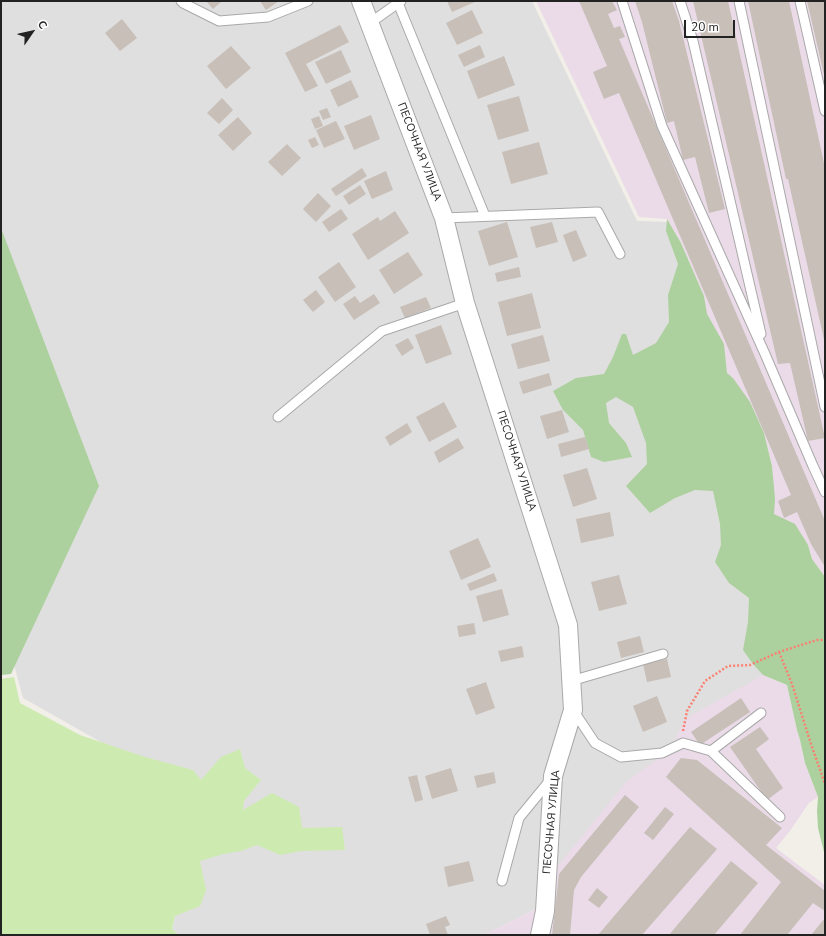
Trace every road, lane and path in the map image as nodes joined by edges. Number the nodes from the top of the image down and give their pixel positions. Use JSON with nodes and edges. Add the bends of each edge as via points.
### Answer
{"nodes":[{"id":1,"x":181,"y":1,"type":"edge"},
{"id":2,"x":308,"y":1,"type":"edge"},
{"id":3,"x":361,"y":1,"type":"edge"},
{"id":4,"x":622,"y":1,"type":"edge"},
{"id":5,"x":680,"y":1,"type":"edge"},
{"id":6,"x":739,"y":1,"type":"edge"},
{"id":7,"x":800,"y":1,"type":"edge"},
{"id":8,"x":399,"y":2,"type":"edge"},
{"id":9,"x":370,"y":23,"type":"junction"},
{"id":10,"x":825,"y":111,"type":"edge"},
{"id":11,"x":485,"y":216,"type":"junction"},
{"id":12,"x":444,"y":218,"type":"junction"},
{"id":13,"x":620,"y":254,"type":"dead end"},
{"id":14,"x":466,"y":303,"type":"junction"},
{"id":15,"x":765,"y":354,"type":"junction"},
{"id":16,"x":825,"y":407,"type":"edge"},
{"id":17,"x":278,"y":417,"type":"dead end"},
{"id":18,"x":825,"y":492,"type":"edge"},
{"id":19,"x":825,"y":640,"type":"edge"},
{"id":20,"x":779,"y":652,"type":"junction"},
{"id":21,"x":663,"y":654,"type":"dead end"},
{"id":22,"x":571,"y":681,"type":"junction"},
{"id":23,"x":573,"y":710,"type":"junction"},
{"id":24,"x":761,"y":713,"type":"dead end"},
{"id":25,"x":683,"y":743,"type":"junction"},
{"id":26,"x":711,"y":751,"type":"junction"},
{"id":27,"x":553,"y":776,"type":"junction"},
{"id":28,"x":825,"y":784,"type":"edge"},
{"id":29,"x":780,"y":817,"type":"dead end"},
{"id":30,"x":502,"y":881,"type":"dead end"},
{"id":31,"x":540,"y":935,"type":"edge"}],
"edges":[{"from":1,"to":2,"type":"lane","via":[[219,21],[268,17]]},
{"from":3,"to":9,"type":"street","name":"ПЕСОЧНАЯ УЛИЦА"},
{"from":4,"to":15,"type":"lane","via":[[662,126]]},
{"from":5,"to":15,"type":"lane","via":[[692,41]]},
{"from":6,"to":16,"type":"lane"},
{"from":7,"to":10,"type":"lane"},
{"from":8,"to":9,"type":"lane"},
{"from":8,"to":11,"type":"lane"},
{"from":9,"to":12,"type":"street","name":"ПЕСОЧНАЯ УЛИЦА"},
{"from":11,"to":12,"type":"lane"},
{"from":11,"to":13,"type":"lane","via":[[598,212]]},
{"from":12,"to":14,"type":"street","name":"ПЕСОЧНАЯ УЛИЦА"},
{"from":14,"to":17,"type":"lane","via":[[382,331]]},
{"from":14,"to":22,"type":"street","name":"ПЕСОЧНАЯ УЛИЦА","via":[[568,625]]},
{"from":15,"to":18,"type":"lane"},
{"from":19,"to":20,"type":"path","via":[[817,640]]},
{"from":20,"to":25,"type":"path","via":[[750,665],[728,666],[705,681],[687,711]]},
{"from":20,"to":28,"type":"path"},
{"from":21,"to":22,"type":"lane"},
{"from":22,"to":23,"type":"street","name":"ПЕСОЧНАЯ УЛИЦА"},
{"from":23,"to":25,"type":"lane","via":[[595,743],[621,757],[662,753]]},
{"from":23,"to":27,"type":"street","name":"ПЕСОЧНАЯ УЛИЦА"},
{"from":24,"to":26,"type":"lane"},
{"from":25,"to":26,"type":"lane"},
{"from":26,"to":29,"type":"lane"},
{"from":27,"to":30,"type":"lane","via":[[519,818]]},
{"from":27,"to":31,"type":"street","name":"ПЕСОЧНАЯ УЛИЦА","via":[[545,911]]}]}
